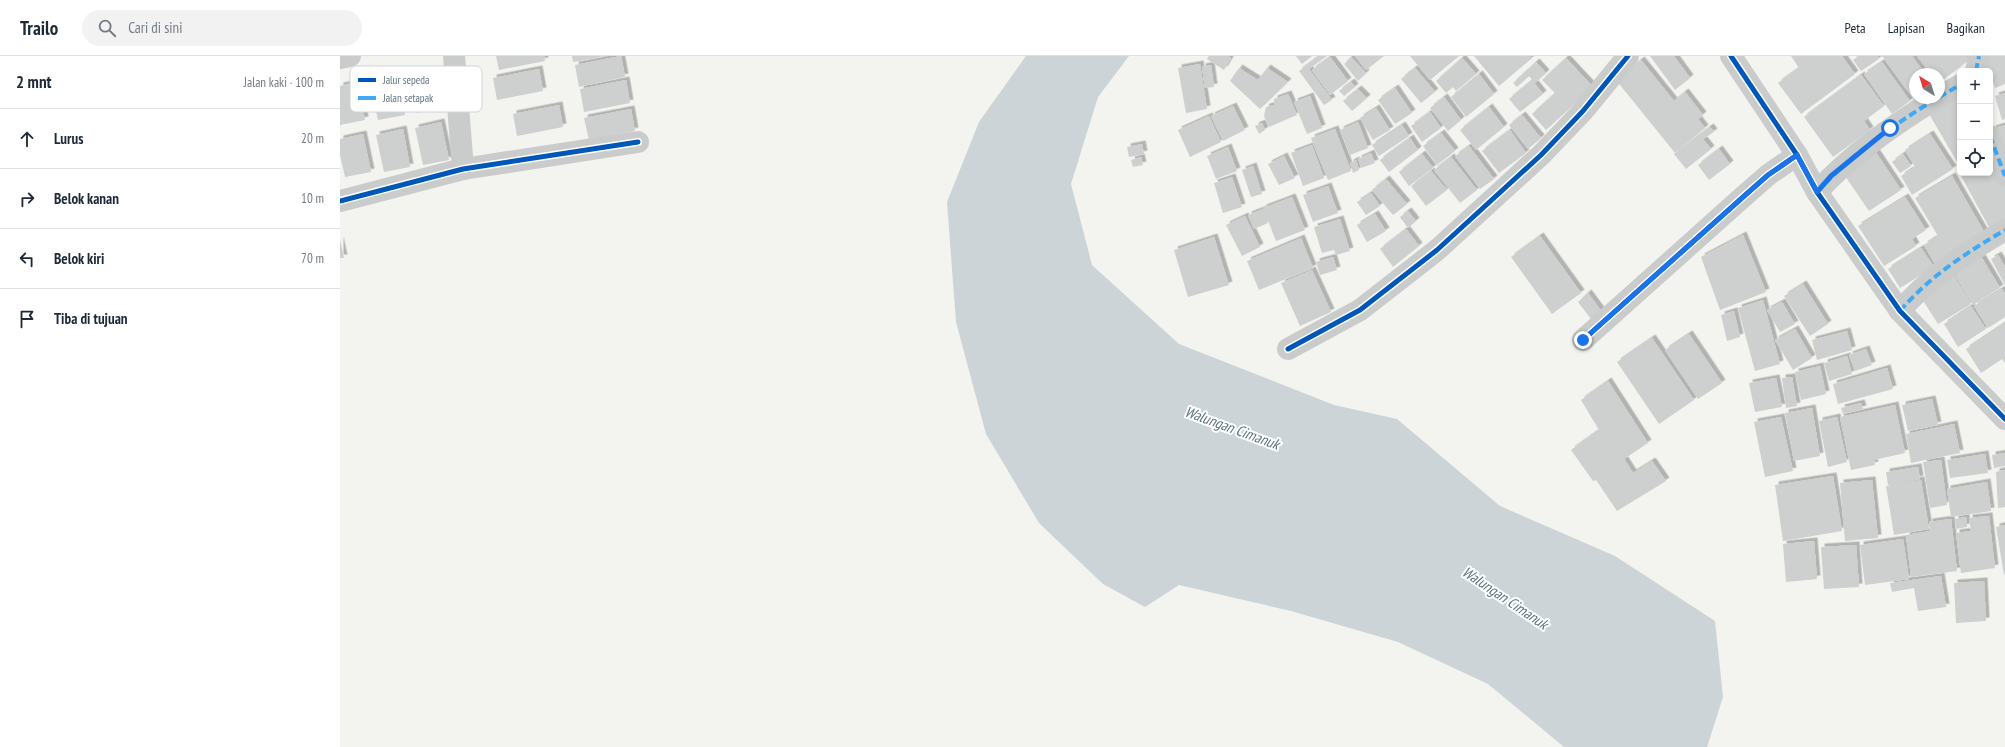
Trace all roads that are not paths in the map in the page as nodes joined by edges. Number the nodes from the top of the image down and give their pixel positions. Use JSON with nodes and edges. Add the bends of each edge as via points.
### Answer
{"nodes":[{"id":1,"x":350,"y":56,"type":"edge"},
{"id":2,"x":454,"y":56,"type":"edge"},
{"id":3,"x":1628,"y":56,"type":"edge"},
{"id":4,"x":1731,"y":56,"type":"edge"},
{"id":5,"x":1979,"y":56,"type":"edge"},
{"id":6,"x":340,"y":58,"type":"edge"},
{"id":7,"x":455,"y":66,"type":"edge"},
{"id":8,"x":1977,"y":68,"type":"edge"},
{"id":9,"x":1957,"y":86,"type":"edge"},
{"id":10,"x":1945,"y":93,"type":"edge"},
{"id":11,"x":1927,"y":104,"type":"edge"},
{"id":12,"x":459,"y":112,"type":"edge"},
{"id":13,"x":1992,"y":140,"type":"edge"},
{"id":14,"x":638,"y":142,"type":"dead end"},
{"id":15,"x":1797,"y":155,"type":"junction"},
{"id":16,"x":464,"y":169,"type":"junction"},
{"id":17,"x":2005,"y":176,"type":"edge"},
{"id":18,"x":1817,"y":192,"type":"junction"},
{"id":19,"x":340,"y":201,"type":"edge"},
{"id":20,"x":2005,"y":230,"type":"edge"},
{"id":21,"x":1900,"y":311,"type":"junction"},
{"id":22,"x":1583,"y":340,"type":"dead end"},
{"id":23,"x":1288,"y":349,"type":"dead end"},
{"id":24,"x":2005,"y":419,"type":"edge"}],
"edges":[{"from":1,"to":6,"type":"street"},
{"from":2,"to":7,"type":"street"},
{"from":3,"to":23,"type":"street","via":[[1583,111],[1541,155],[1437,250],[1360,310]]},
{"from":4,"to":15,"type":"street"},
{"from":5,"to":8,"type":"street"},
{"from":9,"to":10,"type":"street"},
{"from":11,"to":18,"type":"street","via":[[1890,128],[1831,176]]},
{"from":12,"to":16,"type":"street"},
{"from":13,"to":17,"type":"street"},
{"from":14,"to":16,"type":"street"},
{"from":15,"to":18,"type":"street"},
{"from":15,"to":22,"type":"street","via":[[1768,175]]},
{"from":16,"to":19,"type":"street"},
{"from":18,"to":21,"type":"street"},
{"from":20,"to":21,"type":"street","via":[[1950,264],[1916,292]]},
{"from":21,"to":24,"type":"street"}]}
